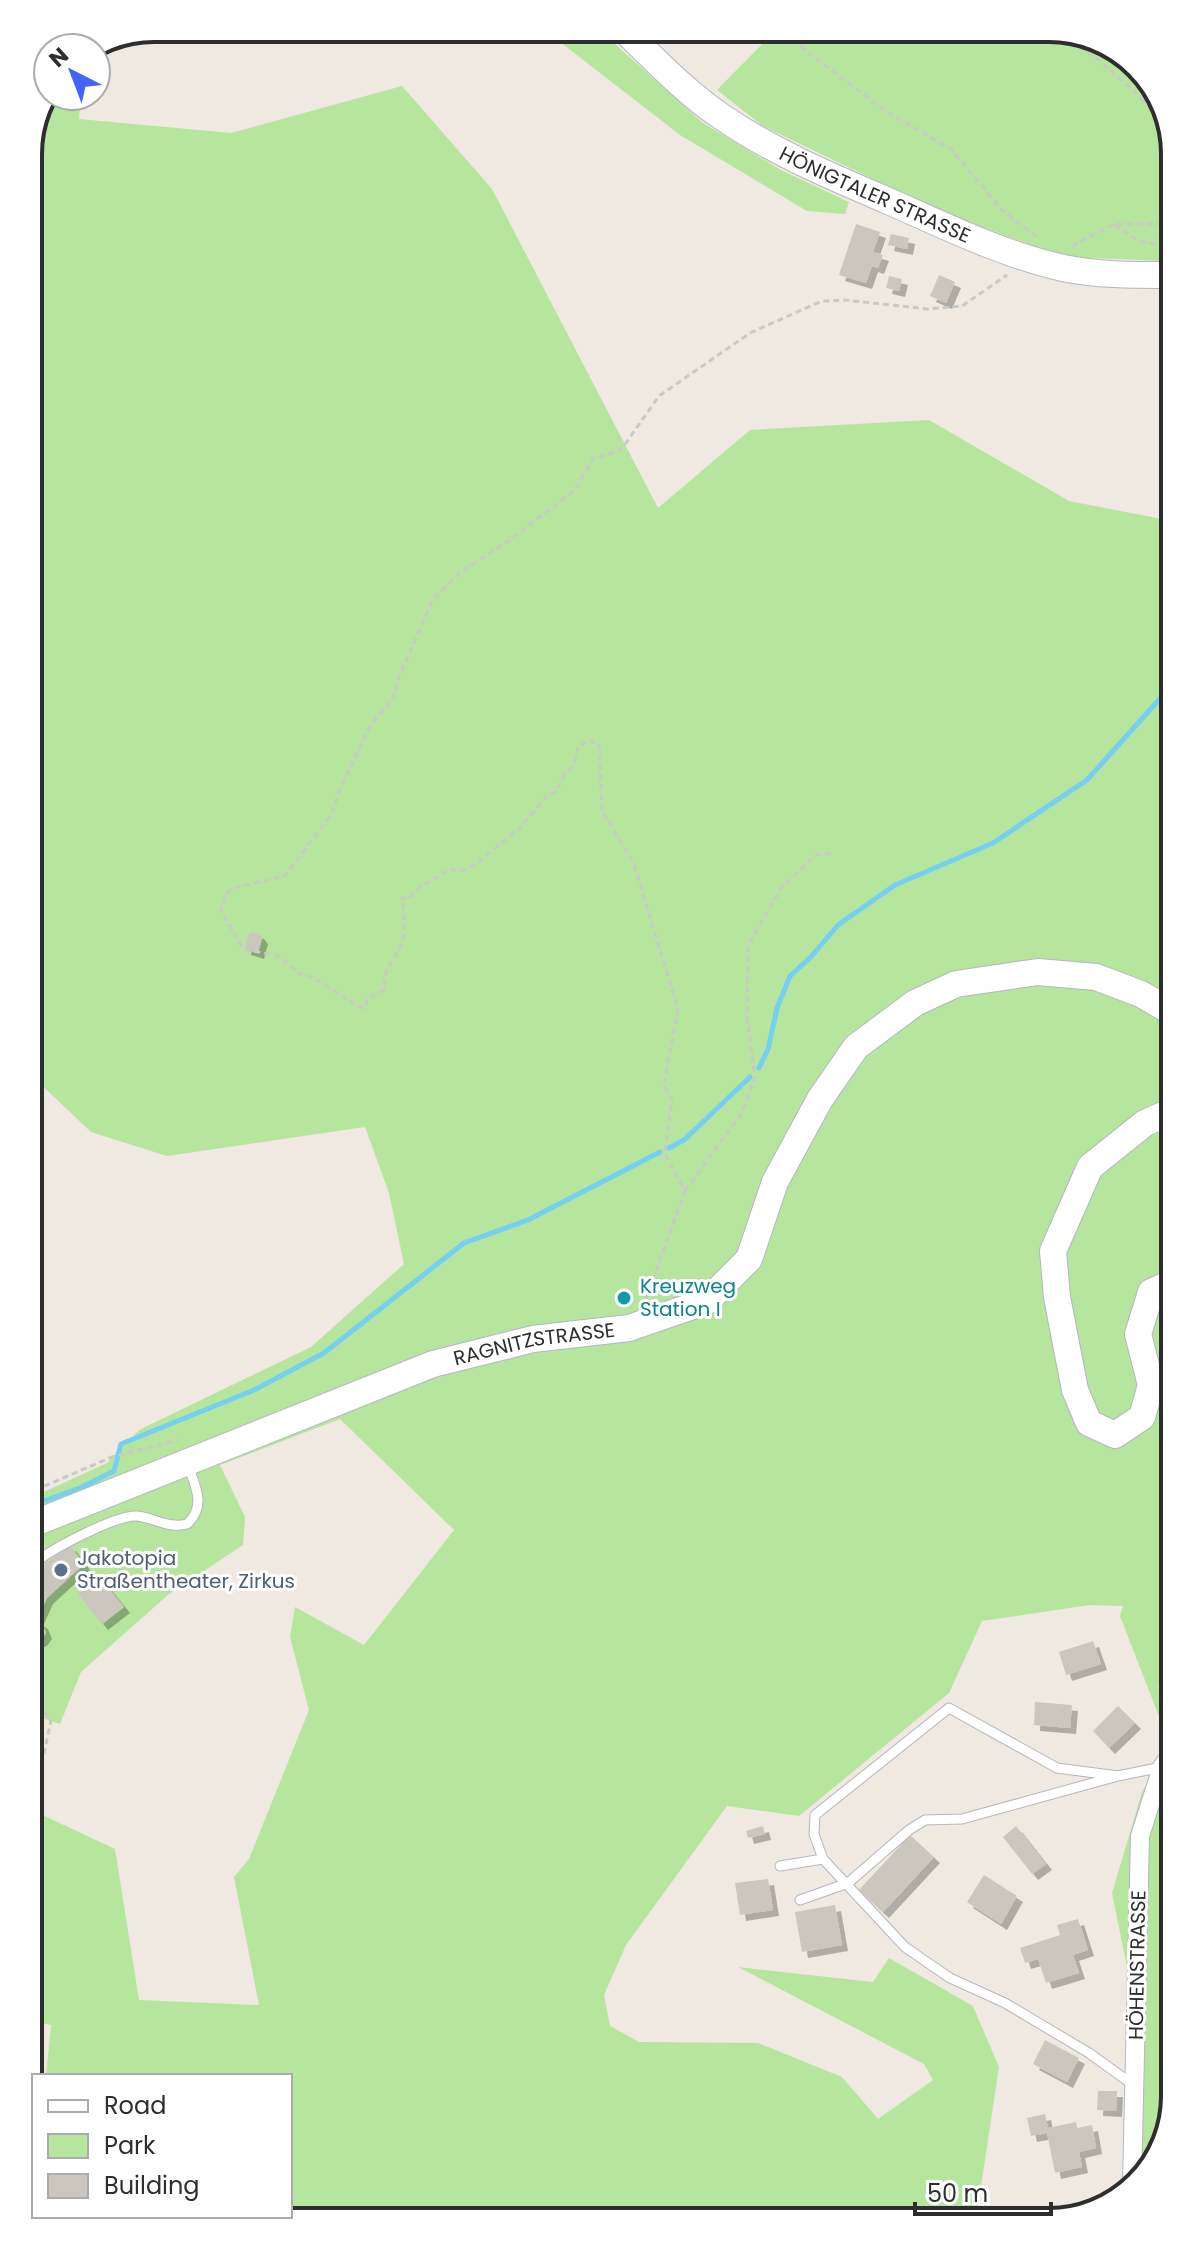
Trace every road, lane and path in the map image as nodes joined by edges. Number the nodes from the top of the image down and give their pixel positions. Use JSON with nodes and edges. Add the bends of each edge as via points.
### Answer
{"nodes":[{"id":1,"x":636,"y":42,"type":"edge"},
{"id":2,"x":795,"y":42,"type":"edge"},
{"id":3,"x":1082,"y":47,"type":"edge"},
{"id":4,"x":1097,"y":53,"type":"edge"},
{"id":5,"x":1099,"y":59,"type":"junction"},
{"id":6,"x":1150,"y":106,"type":"edge"},
{"id":7,"x":1161,"y":222,"type":"edge"},
{"id":8,"x":1114,"y":224,"type":"junction"},
{"id":9,"x":1040,"y":240,"type":"dead end"},
{"id":10,"x":1062,"y":244,"type":"dead end"},
{"id":11,"x":1161,"y":245,"type":"edge"},
{"id":12,"x":1017,"y":268,"type":"dead end"},
{"id":13,"x":1161,"y":275,"type":"edge"},
{"id":14,"x":833,"y":853,"type":"dead end"},
{"id":15,"x":1161,"y":1006,"type":"edge"},
{"id":16,"x":1161,"y":1116,"type":"edge"},
{"id":17,"x":685,"y":1191,"type":"junction"},
{"id":18,"x":1161,"y":1288,"type":"edge"},
{"id":19,"x":643,"y":1308,"type":"dead end"},
{"id":20,"x":123,"y":1455,"type":"dead end"},
{"id":21,"x":187,"y":1463,"type":"junction"},
{"id":22,"x":42,"y":1487,"type":"edge"},
{"id":23,"x":42,"y":1520,"type":"edge"},
{"id":24,"x":42,"y":1558,"type":"edge"},
{"id":25,"x":42,"y":1708,"type":"edge"},
{"id":26,"x":1161,"y":1762,"type":"edge"},
{"id":27,"x":42,"y":1763,"type":"dead end"},
{"id":28,"x":1118,"y":1776,"type":"junction"},
{"id":29,"x":1161,"y":1779,"type":"edge"},
{"id":30,"x":823,"y":1859,"type":"junction"},
{"id":31,"x":780,"y":1866,"type":"dead end"},
{"id":32,"x":848,"y":1883,"type":"junction"},
{"id":33,"x":800,"y":1900,"type":"dead end"},
{"id":34,"x":1134,"y":2085,"type":"junction"},
{"id":35,"x":1132,"y":2170,"type":"edge"}],
"edges":[{"from":1,"to":13,"type":"main road","name":"HÖNIGTALER STRASSE","via":[[720,116],[853,186],[987,244],[1051,264],[1109,274]]},
{"from":2,"to":9,"type":"path","via":[[886,111],[952,150],[1002,210]]},
{"from":3,"to":5,"type":"path"},
{"from":4,"to":5,"type":"path"},
{"from":5,"to":6,"type":"path"},
{"from":7,"to":8,"type":"path"},
{"from":8,"to":10,"type":"path","via":[[1073,246]]},
{"from":8,"to":11,"type":"path","via":[[1138,241]]},
{"from":12,"to":17,"type":"path","via":[[962,306],[928,309],[822,301],[750,333],[659,396],[621,450],[593,459],[574,491],[459,573],[432,601],[393,699],[370,726],[331,815],[285,876],[226,894],[221,911],[243,949],[279,956],[300,974],[366,1007],[367,999],[384,990],[387,965],[399,948],[406,922],[402,898],[449,870],[476,864],[556,792],[578,747],[590,740],[599,745],[602,811],[634,864],[678,1009],[664,1085],[672,1100],[665,1149]]},
{"from":14,"to":17,"type":"path","via":[[816,855],[781,888],[748,946],[747,1016],[755,1078],[741,1114]]},
{"from":15,"to":21,"type":"main road","name":"RAGNITZSTRASSE","via":[[1096,977],[1038,972],[956,984],[915,1003],[856,1047],[820,1099],[775,1182],[749,1259],[707,1301],[629,1328],[533,1339],[433,1364]]},
{"from":16,"to":18,"type":"main road","via":[[1090,1167],[1053,1251],[1075,1390],[1089,1423],[1115,1435],[1142,1417],[1151,1385],[1138,1334],[1151,1292]]},
{"from":17,"to":19,"type":"path"},
{"from":20,"to":22,"type":"path"},
{"from":21,"to":23,"type":"main road","name":"RAGNITZSTRASSE"},
{"from":21,"to":24,"type":"lane","via":[[199,1496],[187,1524],[134,1515],[66,1542]]},
{"from":25,"to":27,"type":"path","via":[[51,1720]]},
{"from":26,"to":28,"type":"lane"},
{"from":28,"to":30,"type":"lane","via":[[1057,1768],[949,1708],[815,1815],[814,1834]]},
{"from":28,"to":32,"type":"lane","via":[[962,1819],[925,1820]]},
{"from":29,"to":34,"type":"street","name":"HÖHENSTRASSE","via":[[1140,1836]]},
{"from":30,"to":31,"type":"lane"},
{"from":30,"to":32,"type":"lane"},
{"from":32,"to":33,"type":"lane"},
{"from":32,"to":34,"type":"lane","via":[[905,1947],[950,1978],[1005,2003],[1089,2053]]},
{"from":34,"to":35,"type":"street","name":"HÖHENSTRASSE"}]}
